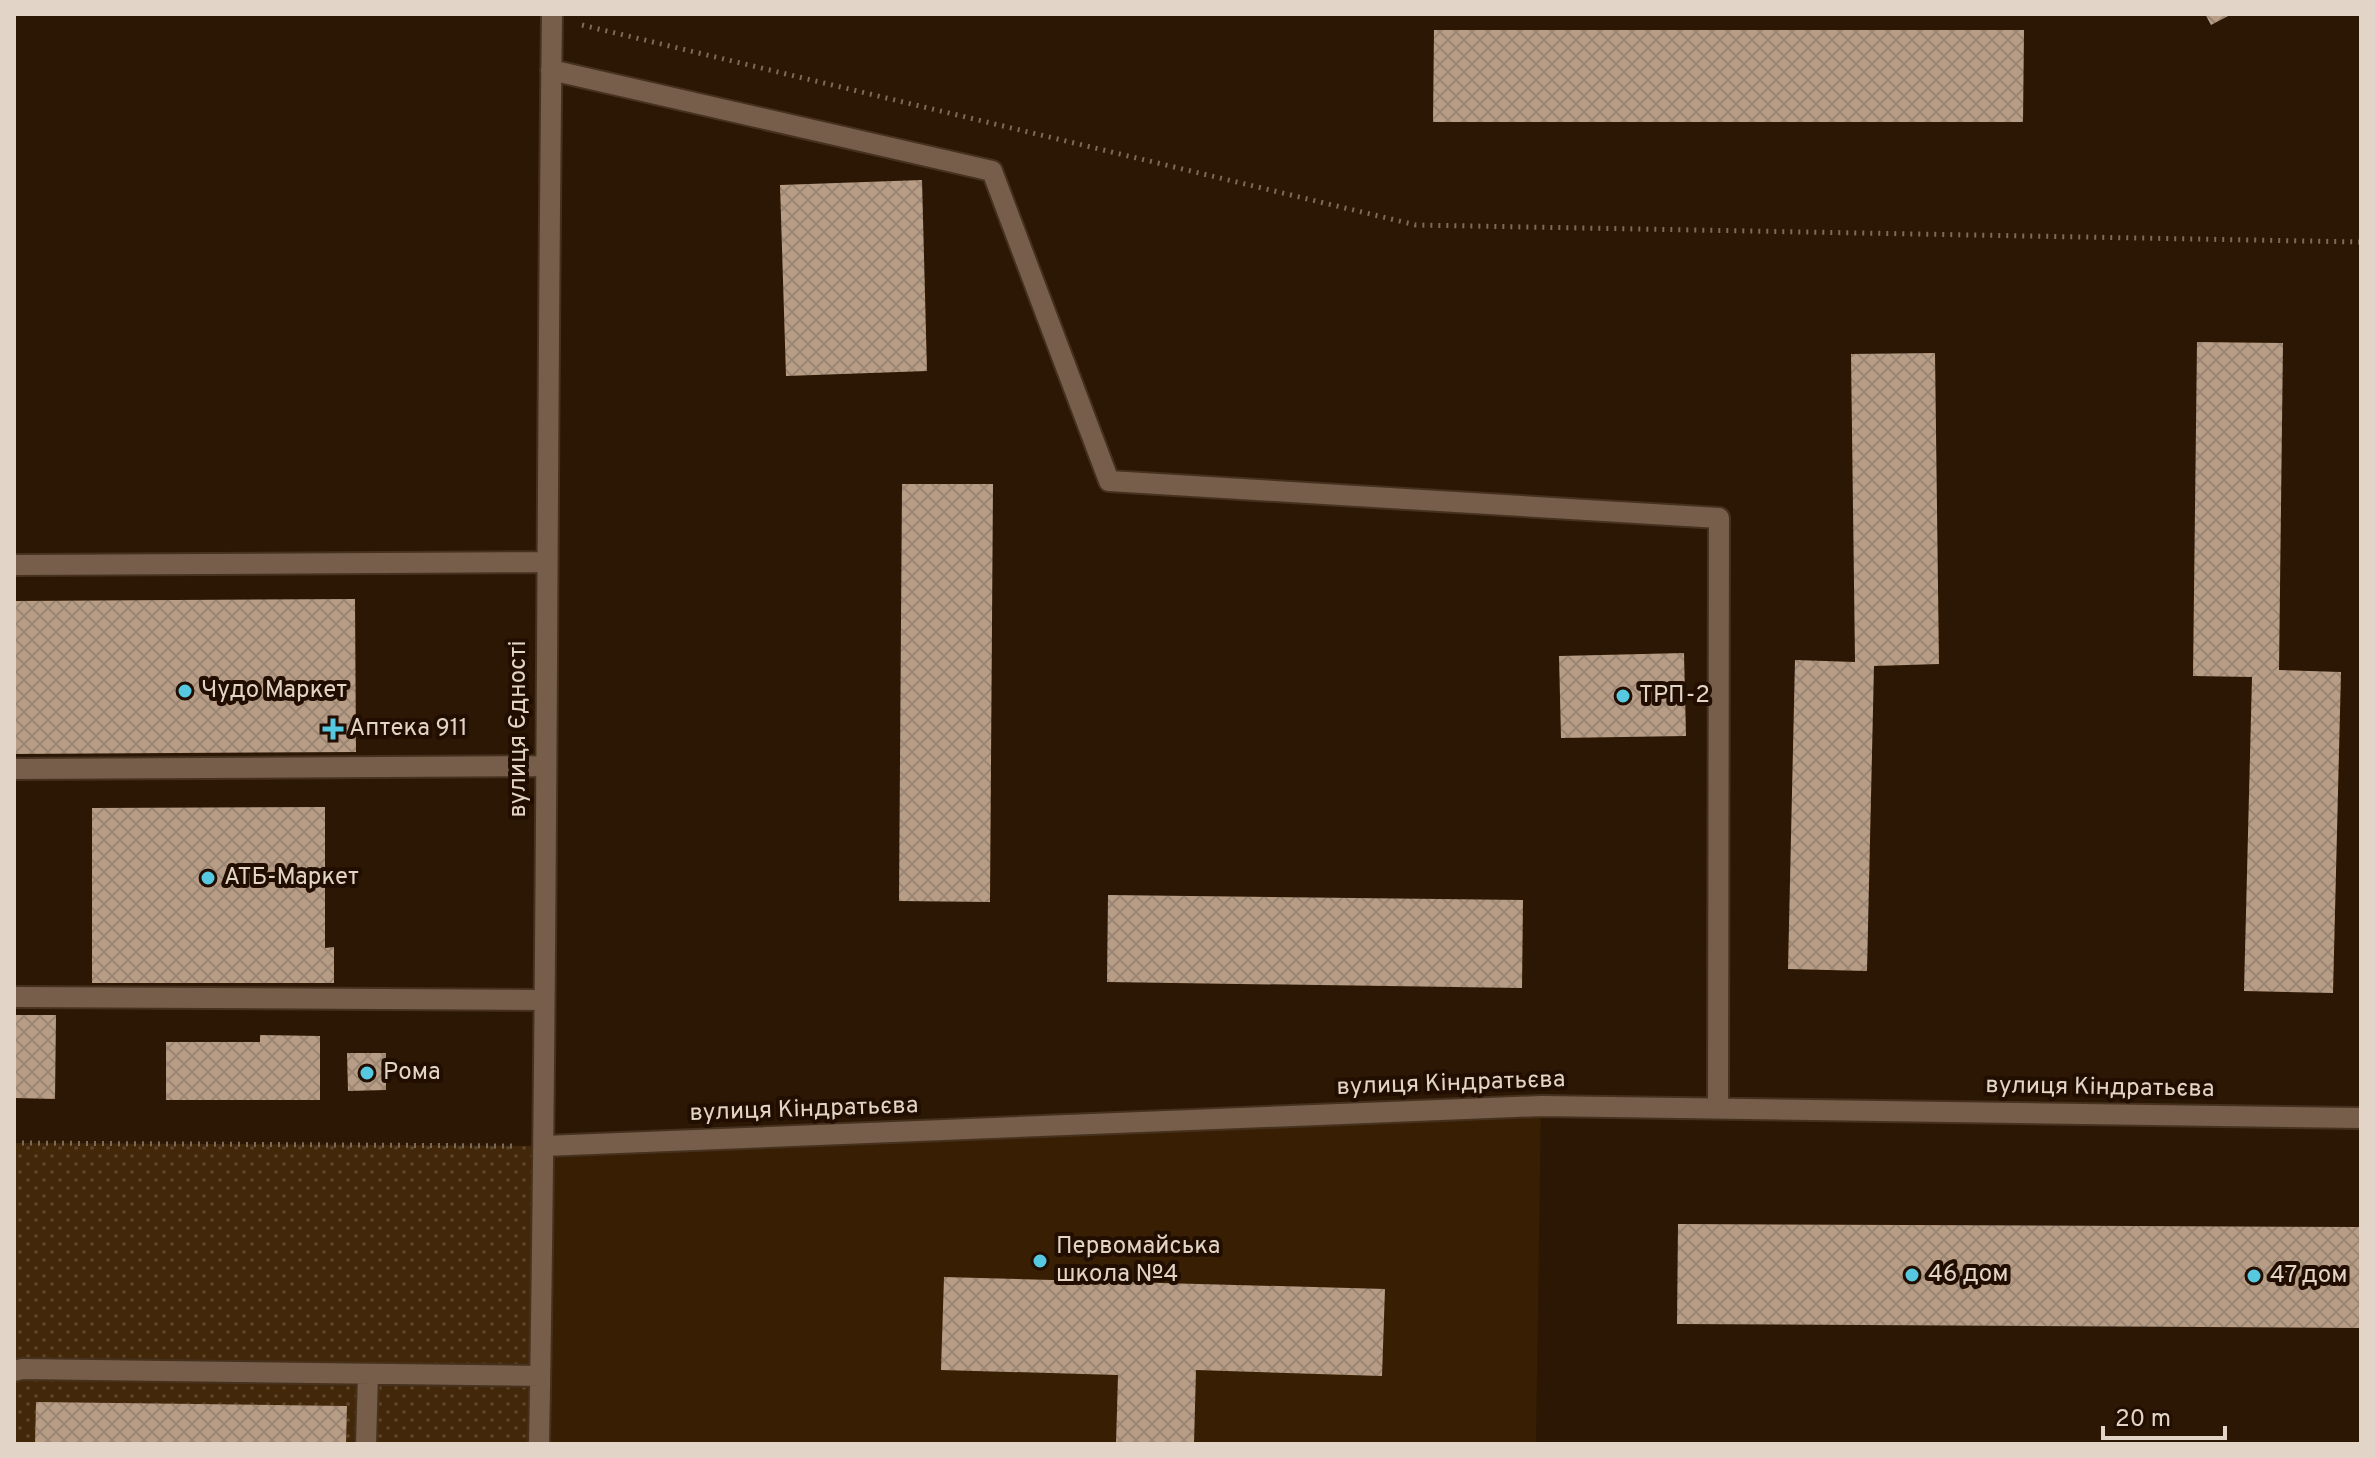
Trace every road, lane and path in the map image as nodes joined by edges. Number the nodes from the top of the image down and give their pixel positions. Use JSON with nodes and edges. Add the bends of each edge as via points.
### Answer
{"nodes":[{"id":1,"x":552,"y":16,"type":"edge"},
{"id":2,"x":551,"y":70,"type":"junction"},
{"id":3,"x":2361,"y":242,"type":"edge"},
{"id":4,"x":547,"y":562,"type":"junction"},
{"id":5,"x":14,"y":565,"type":"edge"},
{"id":6,"x":545,"y":766,"type":"junction"},
{"id":7,"x":14,"y":769,"type":"edge"},
{"id":8,"x":14,"y":997,"type":"edge"},
{"id":9,"x":543,"y":1000,"type":"junction"},
{"id":10,"x":1718,"y":1108,"type":"junction"},
{"id":11,"x":2361,"y":1118,"type":"edge"},
{"id":12,"x":14,"y":1143,"type":"edge"},
{"id":13,"x":544,"y":1146,"type":"junction"},
{"id":14,"x":14,"y":1371,"type":"edge"},
{"id":15,"x":368,"y":1374,"type":"junction"},
{"id":16,"x":540,"y":1376,"type":"junction"},
{"id":17,"x":366,"y":1444,"type":"edge"},
{"id":18,"x":539,"y":1444,"type":"edge"}],
"edges":[{"from":1,"to":2,"type":"street","name":"вулиця Єдності"},
{"from":1,"to":3,"type":"path","via":[[1416,225]]},
{"from":2,"to":4,"type":"street","name":"вулиця Єдності"},
{"from":2,"to":10,"type":"street","via":[[992,171],[1109,481],[1719,518]]},
{"from":4,"to":5,"type":"street"},
{"from":4,"to":6,"type":"street","name":"вулиця Єдності"},
{"from":6,"to":7,"type":"street"},
{"from":6,"to":9,"type":"street","name":"вулиця Єдності"},
{"from":8,"to":9,"type":"street"},
{"from":9,"to":13,"type":"street","name":"вулиця Єдності"},
{"from":10,"to":11,"type":"street","name":"вулиця Кіндратьєва"},
{"from":10,"to":13,"type":"street","name":"вулиця Кіндратьєва","via":[[1541,1106]]},
{"from":12,"to":13,"type":"path"},
{"from":13,"to":16,"type":"street","name":"вулиця Єдності"},
{"from":14,"to":15,"type":"street"},
{"from":15,"to":16,"type":"street"},
{"from":15,"to":17,"type":"street"},
{"from":16,"to":18,"type":"street","name":"вулиця Єдності"}]}
